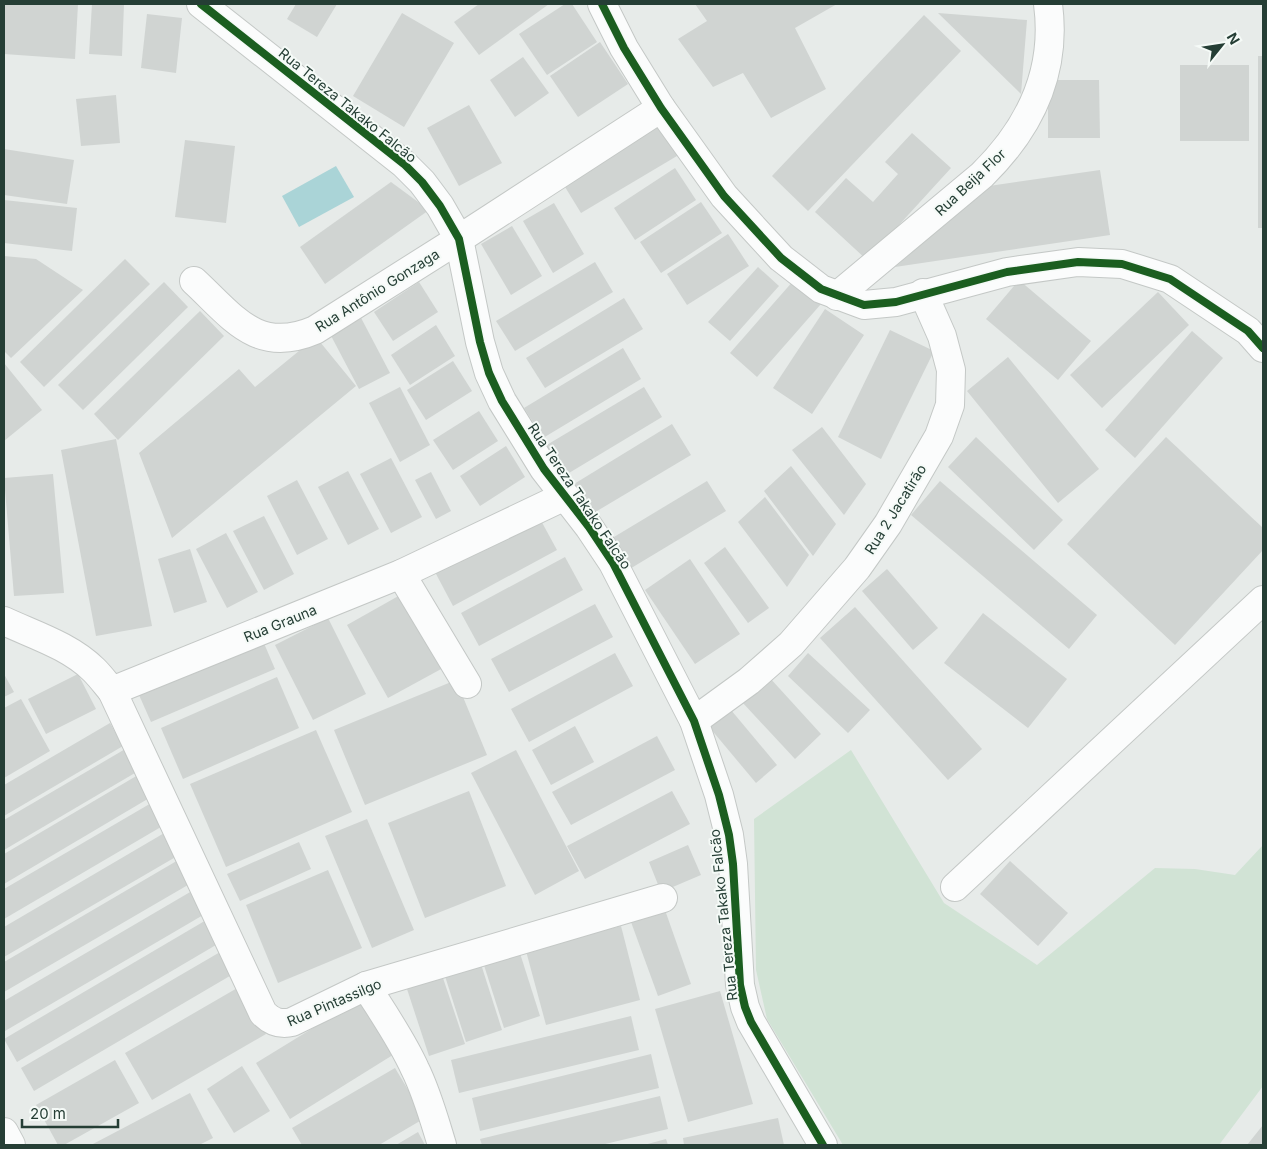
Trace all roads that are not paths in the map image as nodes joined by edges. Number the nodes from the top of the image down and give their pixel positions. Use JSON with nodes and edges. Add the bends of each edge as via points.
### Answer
{"nodes":[{"id":1,"x":201,"y":4,"type":"edge"},
{"id":2,"x":602,"y":4,"type":"edge"},
{"id":3,"x":1048,"y":4,"type":"edge"},
{"id":4,"x":661,"y":108,"type":"junction"},
{"id":5,"x":459,"y":239,"type":"junction"},
{"id":6,"x":194,"y":281,"type":"dead end"},
{"id":7,"x":923,"y":294,"type":"junction"},
{"id":8,"x":837,"y":296,"type":"junction"},
{"id":9,"x":1261,"y":341,"type":"edge"},
{"id":10,"x":565,"y":496,"type":"junction"},
{"id":11,"x":401,"y":574,"type":"junction"},
{"id":12,"x":1263,"y":600,"type":"edge"},
{"id":13,"x":4,"y":621,"type":"edge"},
{"id":14,"x":466,"y":684,"type":"dead end"},
{"id":15,"x":112,"y":691,"type":"junction"},
{"id":16,"x":694,"y":721,"type":"junction"},
{"id":17,"x":955,"y":887,"type":"dead end"},
{"id":18,"x":663,"y":898,"type":"dead end"},
{"id":19,"x":366,"y":986,"type":"junction"},
{"id":20,"x":4,"y":1132,"type":"edge"},
{"id":21,"x":11,"y":1145,"type":"edge"},
{"id":22,"x":442,"y":1145,"type":"edge"},
{"id":23,"x":823,"y":1145,"type":"edge"}],
"edges":[{"from":1,"to":5,"type":"street","name":"Rua Tereza Takako Falcão","via":[[404,164],[440,206]]},
{"from":2,"to":4,"type":"street","via":[[624,48]]},
{"from":3,"to":8,"type":"street","name":"Rua Beija Flor","via":[[1051,25],[1043,79],[1017,135],[982,175]]},
{"from":4,"to":5,"type":"street","name":"Rua Antônio Gonzaga"},
{"from":4,"to":8,"type":"street","via":[[724,196],[781,258],[821,289]]},
{"from":5,"to":6,"type":"street","name":"Rua Antônio Gonzaga","via":[[315,330],[299,336],[263,336],[247,329]]},
{"from":5,"to":10,"type":"street","name":"Rua Tereza Takako Falcão","via":[[489,373],[502,401],[544,469]]},
{"from":7,"to":8,"type":"street","via":[[896,302],[864,305]]},
{"from":7,"to":9,"type":"street","via":[[1016,271],[1078,262],[1122,264],[1170,279]]},
{"from":7,"to":16,"type":"street","name":"Rua 2 Jacatirão","via":[[942,336],[951,370],[950,405],[939,436],[888,524],[851,575],[791,644],[749,681]]},
{"from":10,"to":11,"type":"street","name":"Rua Grauna"},
{"from":10,"to":16,"type":"street","name":"Rua Tereza Takako Falcão","via":[[613,563]]},
{"from":11,"to":14,"type":"street"},
{"from":11,"to":15,"type":"street","name":"Rua Grauna"},
{"from":12,"to":17,"type":"street"},
{"from":13,"to":15,"type":"street","via":[[80,658]]},
{"from":15,"to":19,"type":"street","name":"Rua Pintassilgo","via":[[269,1020],[284,1024],[292,1022]]},
{"from":16,"to":23,"type":"street","name":"Rua Tereza Takako Falcão","via":[[729,835],[740,985],[745,1007]]},
{"from":18,"to":19,"type":"street","name":"Rua Pintassilgo"},
{"from":19,"to":22,"type":"street","via":[[415,1068]]},
{"from":20,"to":21,"type":"street"}]}
